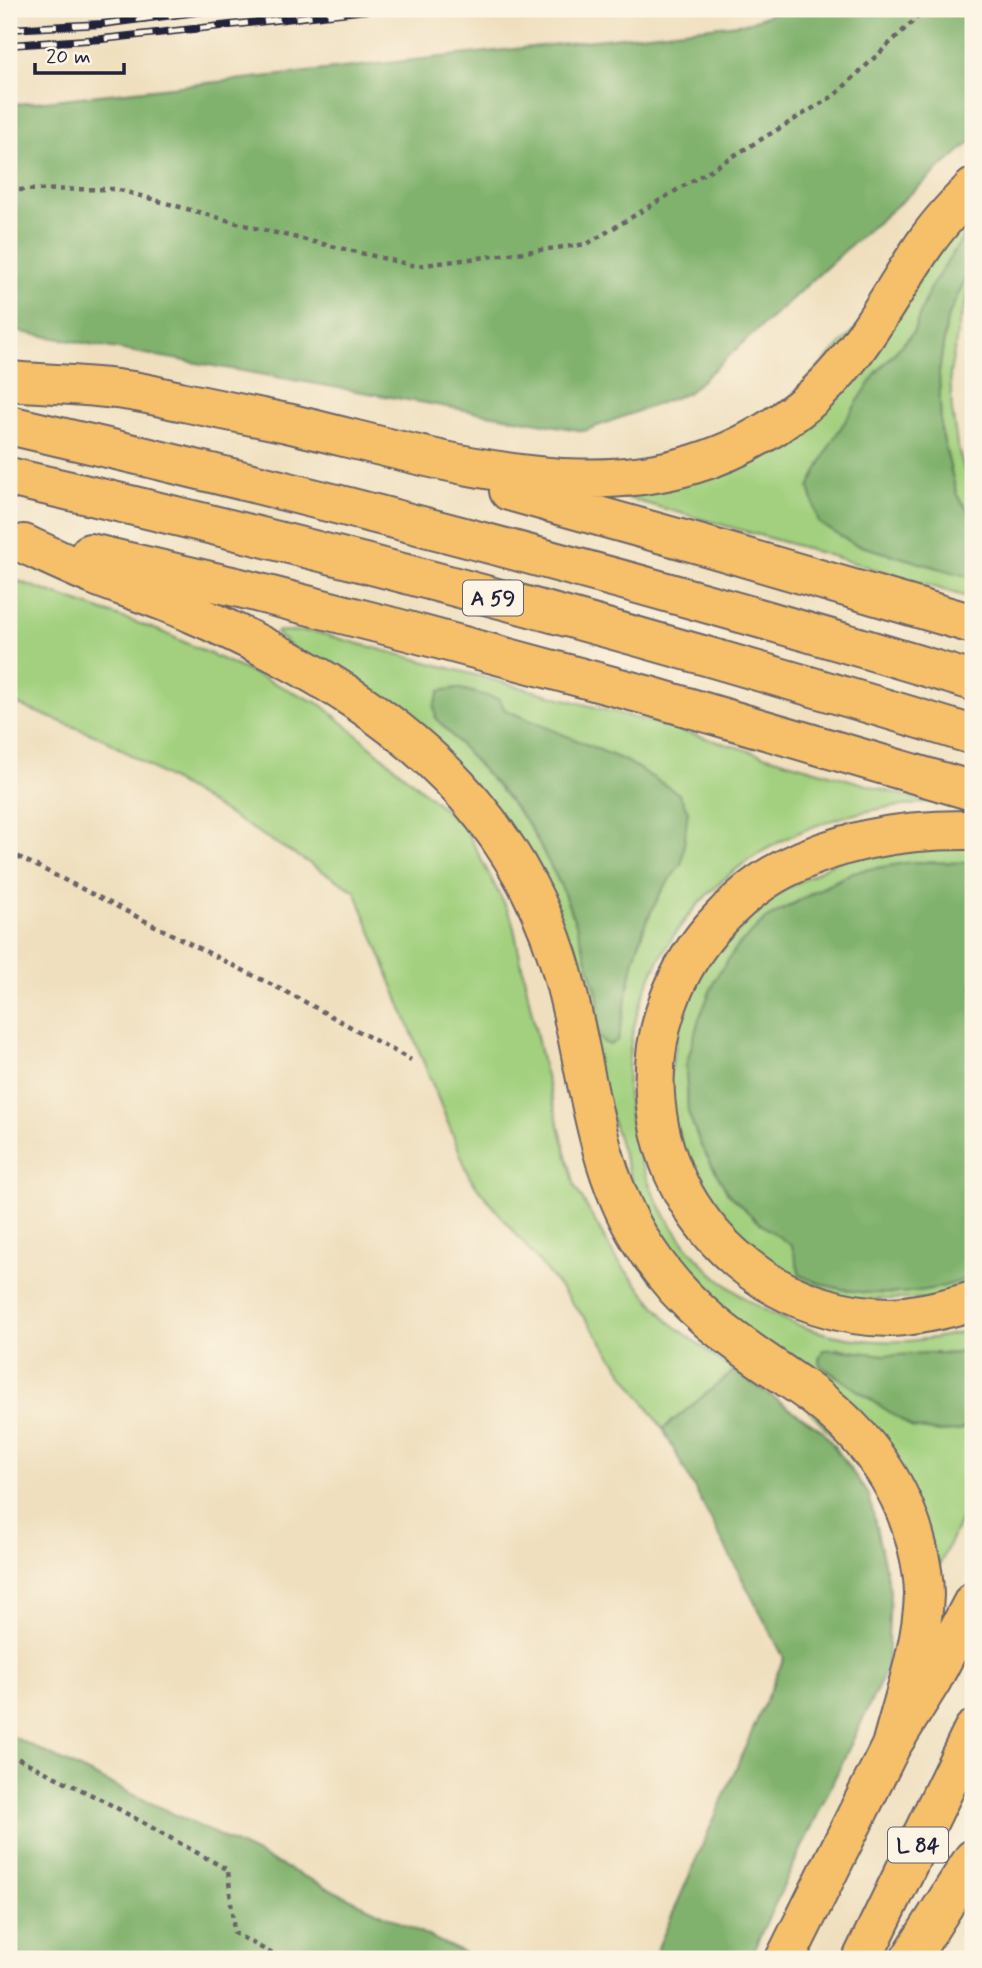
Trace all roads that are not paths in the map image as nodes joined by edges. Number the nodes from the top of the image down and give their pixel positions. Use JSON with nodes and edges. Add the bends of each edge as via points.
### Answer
{"nodes":[{"id":1,"x":973,"y":188,"type":"edge"},
{"id":2,"x":9,"y":381,"type":"edge"},
{"id":3,"x":9,"y":425,"type":"edge"},
{"id":4,"x":419,"y":457,"type":"junction"},
{"id":5,"x":9,"y":477,"type":"edge"},
{"id":6,"x":16,"y":542,"type":"edge"},
{"id":7,"x":973,"y":624,"type":"edge"},
{"id":8,"x":973,"y":681,"type":"edge"},
{"id":9,"x":973,"y":735,"type":"edge"},
{"id":10,"x":973,"y":791,"type":"edge"},
{"id":11,"x":973,"y":830,"type":"edge"},
{"id":12,"x":973,"y":1301,"type":"edge"},
{"id":13,"x":973,"y":1602,"type":"edge"},
{"id":14,"x":973,"y":1730,"type":"edge"},
{"id":15,"x":891,"y":1746,"type":"junction"},
{"id":16,"x":973,"y":1860,"type":"edge"},
{"id":17,"x":785,"y":1959,"type":"edge"},
{"id":18,"x":862,"y":1959,"type":"edge"},
{"id":19,"x":910,"y":1959,"type":"edge"}],
"edges":[{"from":1,"to":4,"type":"highway","via":[[928,240],[835,375],[801,408],[743,445],[678,469],[597,479],[526,475]]},
{"from":2,"to":4,"type":"highway","via":[[126,390]]},
{"from":3,"to":8,"type":"highway","number":"A 59","via":[[400,519]]},
{"from":4,"to":7,"type":"highway","via":[[522,495]]},
{"from":5,"to":9,"type":"highway","number":"A 59","via":[[586,622]]},
{"from":6,"to":10,"type":"highway","via":[[101,555],[380,624],[646,695]]},
{"from":6,"to":15,"type":"highway","via":[[208,620],[321,677],[405,735],[482,814],[514,862],[549,932],[572,1010],[600,1143],[618,1196],[644,1247],[701,1315],[849,1426],[881,1464],[910,1520],[924,1592],[918,1643]]},
{"from":11,"to":12,"type":"highway","via":[[925,830],[852,842],[782,870],[752,890],[709,931],[683,970],[659,1034],[654,1072],[661,1139],[675,1177],[706,1228],[758,1276],[792,1295],[867,1315],[923,1314]]},
{"from":13,"to":15,"type":"highway","number":"L 84"},
{"from":14,"to":18,"type":"highway","number":"L 84"},
{"from":15,"to":17,"type":"highway","number":"L 84"},
{"from":16,"to":19,"type":"highway"}]}
